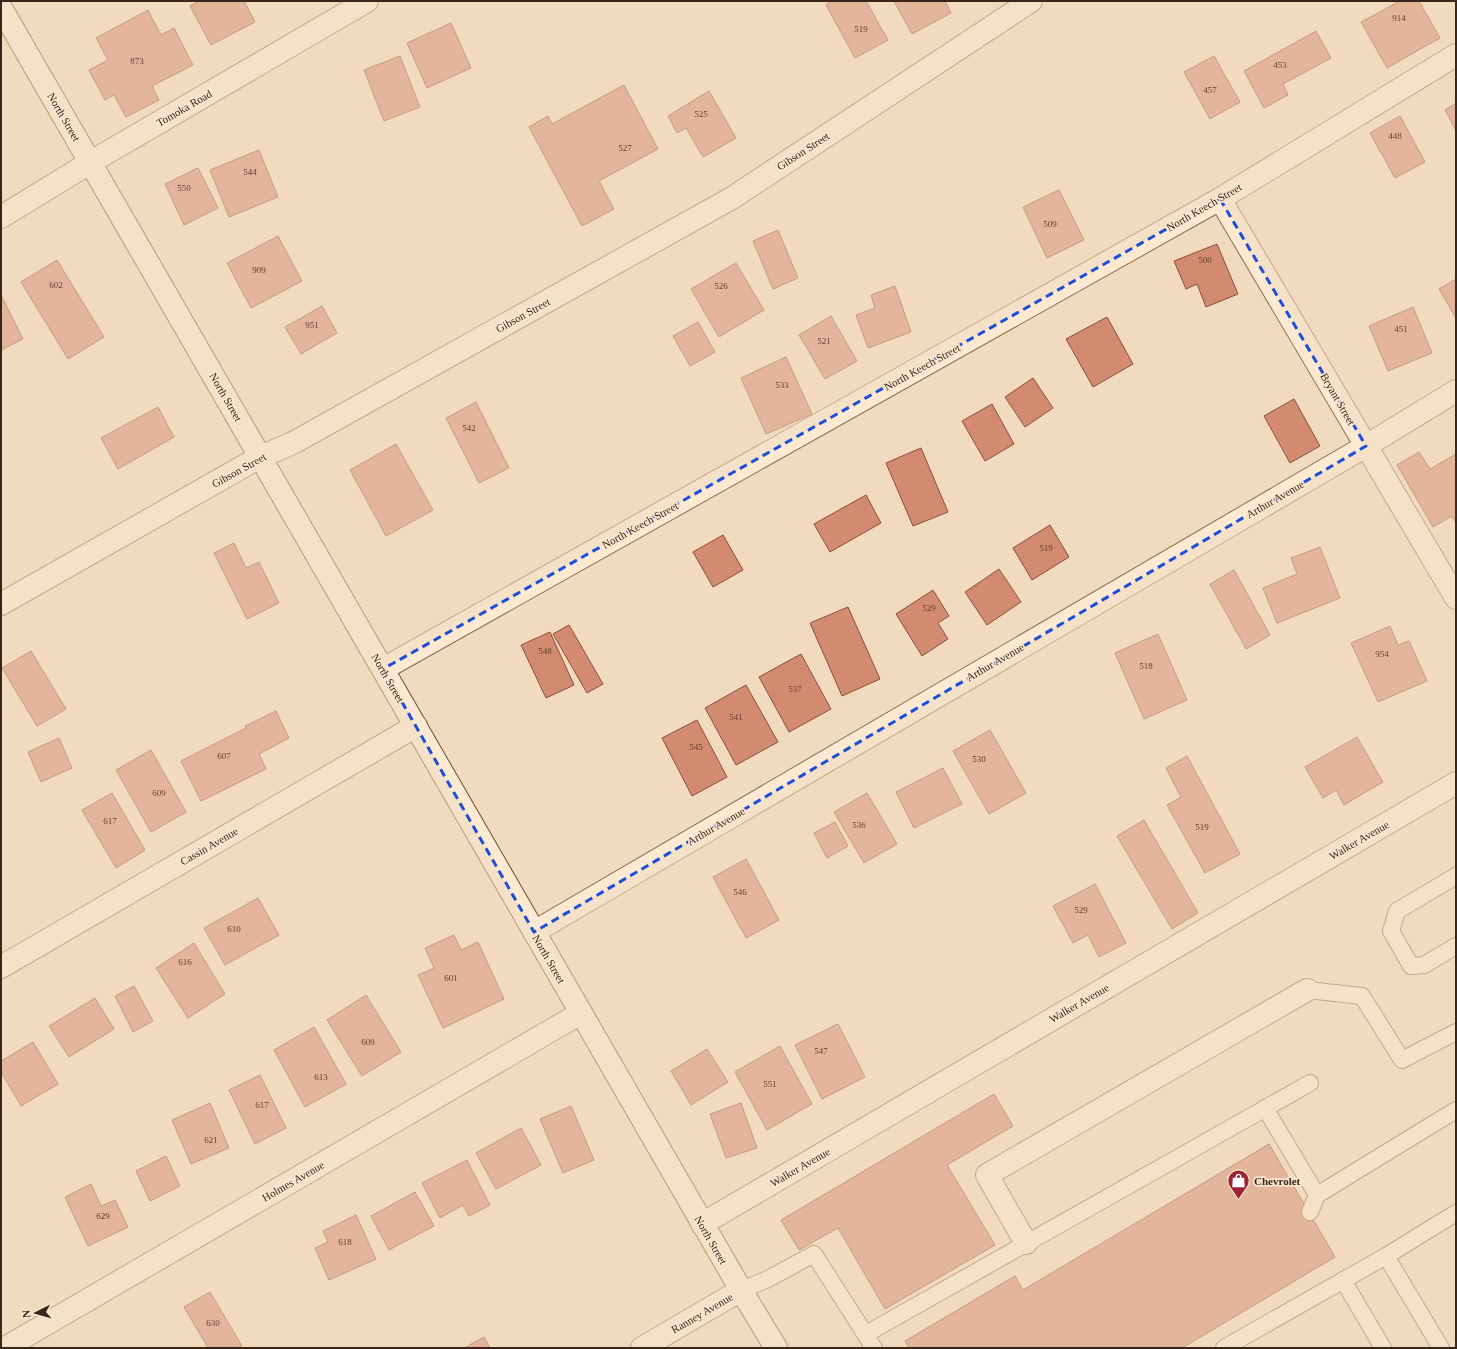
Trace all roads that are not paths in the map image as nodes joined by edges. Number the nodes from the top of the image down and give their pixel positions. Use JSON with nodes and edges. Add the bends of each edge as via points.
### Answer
{"nodes":[{"id":1,"x":368,"y":1,"type":"edge"},
{"id":2,"x":1031,"y":1,"type":"edge"},
{"id":3,"x":1,"y":8,"type":"edge"},
{"id":4,"x":1456,"y":54,"type":"edge"},
{"id":5,"x":91,"y":162,"type":"junction"},
{"id":6,"x":1220,"y":199,"type":"junction"},
{"id":7,"x":1,"y":217,"type":"edge"},
{"id":8,"x":1456,"y":391,"type":"edge"},
{"id":9,"x":1366,"y":446,"type":"junction"},
{"id":10,"x":260,"y":457,"type":"junction"},
{"id":11,"x":1456,"y":598,"type":"edge"},
{"id":12,"x":1,"y":604,"type":"edge"},
{"id":13,"x":383,"y":669,"type":"junction"},
{"id":14,"x":416,"y":726,"type":"junction"},
{"id":15,"x":1456,"y":783,"type":"edge"},
{"id":16,"x":1456,"y":876,"type":"edge"},
{"id":17,"x":534,"y":932,"type":"junction"},
{"id":18,"x":1456,"y":946,"type":"edge"},
{"id":19,"x":1,"y":967,"type":"edge"},
{"id":20,"x":1307,"y":990,"type":"joint"},
{"id":21,"x":581,"y":1013,"type":"junction"},
{"id":22,"x":1456,"y":1032,"type":"edge"},
{"id":23,"x":1310,"y":1083,"type":"dead end"},
{"id":24,"x":1265,"y":1108,"type":"junction"},
{"id":25,"x":1456,"y":1110,"type":"edge"},
{"id":26,"x":1317,"y":1195,"type":"junction"},
{"id":27,"x":1310,"y":1212,"type":"dead end"},
{"id":28,"x":1455,"y":1217,"type":"edge"},
{"id":29,"x":702,"y":1224,"type":"junction"},
{"id":30,"x":1026,"y":1243,"type":"junction"},
{"id":31,"x":1386,"y":1256,"type":"junction"},
{"id":32,"x":1344,"y":1280,"type":"junction"},
{"id":33,"x":741,"y":1290,"type":"junction"},
{"id":34,"x":866,"y":1334,"type":"junction"},
{"id":35,"x":5,"y":1348,"type":"edge"},
{"id":36,"x":642,"y":1348,"type":"edge"},
{"id":37,"x":776,"y":1348,"type":"edge"},
{"id":38,"x":874,"y":1348,"type":"edge"},
{"id":39,"x":1224,"y":1348,"type":"edge"},
{"id":40,"x":1383,"y":1348,"type":"edge"},
{"id":41,"x":1441,"y":1348,"type":"edge"}],
"edges":[{"from":1,"to":5,"type":"street","name":"Tomoka Road"},
{"from":2,"to":10,"type":"street","name":"Gibson Street","via":[[732,198],[300,439]]},
{"from":3,"to":5,"type":"street","name":"North Street"},
{"from":4,"to":6,"type":"street","name":"North Keech Street"},
{"from":5,"to":7,"type":"street","name":"Tomoka Road"},
{"from":5,"to":10,"type":"street","name":"North Street"},
{"from":6,"to":9,"type":"street","name":"Bryant Street"},
{"from":6,"to":13,"type":"street","name":"North Keech Street"},
{"from":8,"to":9,"type":"street","name":"Arthur Avenue"},
{"from":9,"to":11,"type":"street","name":"Bryant Street"},
{"from":9,"to":17,"type":"street","name":"Arthur Avenue"},
{"from":10,"to":12,"type":"street","name":"Gibson Street"},
{"from":10,"to":13,"type":"street","name":"North Street"},
{"from":13,"to":14,"type":"street","name":"North Street"},
{"from":14,"to":17,"type":"street","name":"North Street"},
{"from":14,"to":19,"type":"street","name":"Cassin Avenue"},
{"from":15,"to":29,"type":"street","name":"Walker Avenue"},
{"from":16,"to":18,"type":"lane","via":[[1397,911],[1391,931],[1411,966],[1424,965]]},
{"from":17,"to":21,"type":"street","name":"North Street"},
{"from":20,"to":22,"type":"lane","via":[[1362,996],[1402,1060]]},
{"from":20,"to":30,"type":"street","via":[[987,1175]]},
{"from":21,"to":29,"type":"street","name":"North Street"},
{"from":21,"to":35,"type":"street","name":"Holmes Avenue"},
{"from":23,"to":24,"type":"lane"},
{"from":24,"to":26,"type":"lane"},
{"from":24,"to":30,"type":"lane"},
{"from":25,"to":26,"type":"lane"},
{"from":26,"to":27,"type":"lane"},
{"from":28,"to":31,"type":"lane"},
{"from":29,"to":33,"type":"street","name":"North Street"},
{"from":30,"to":34,"type":"lane"},
{"from":31,"to":32,"type":"lane"},
{"from":31,"to":41,"type":"lane"},
{"from":32,"to":39,"type":"lane"},
{"from":32,"to":40,"type":"lane"},
{"from":33,"to":34,"type":"lane","via":[[766,1280],[814,1254]]},
{"from":33,"to":36,"type":"street","name":"Ranney Avenue"},
{"from":33,"to":37,"type":"street","name":"North Street"},
{"from":34,"to":38,"type":"lane"}]}
